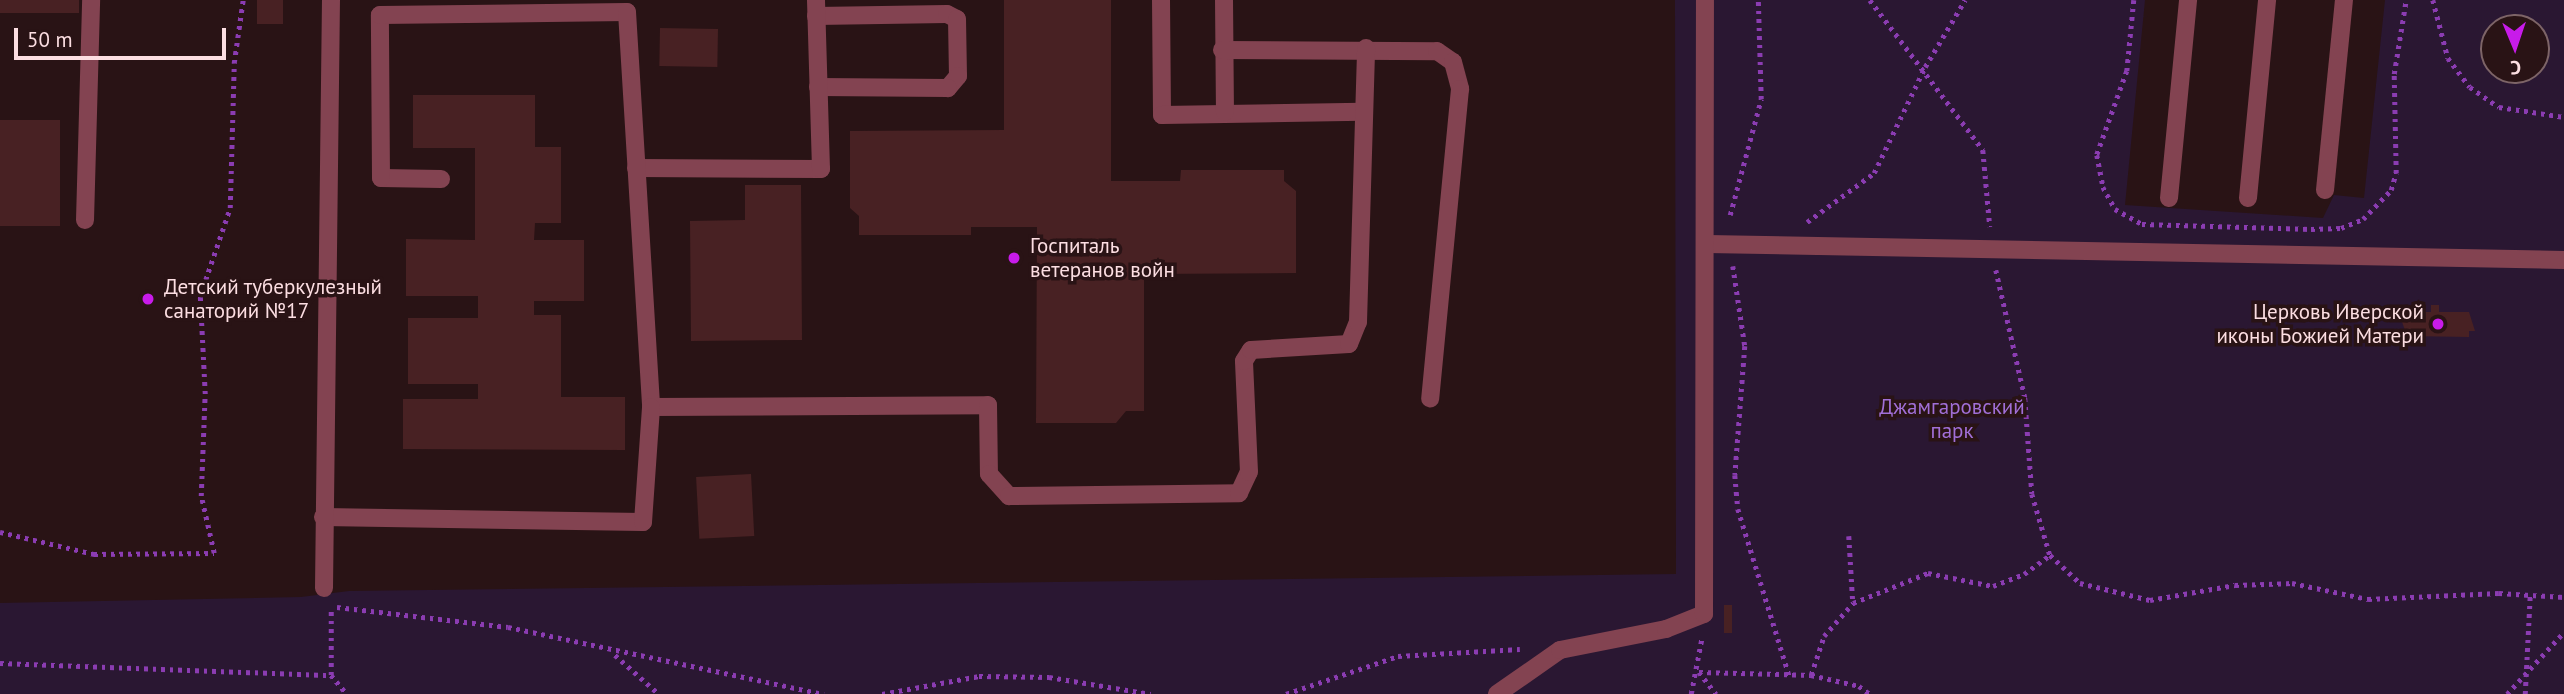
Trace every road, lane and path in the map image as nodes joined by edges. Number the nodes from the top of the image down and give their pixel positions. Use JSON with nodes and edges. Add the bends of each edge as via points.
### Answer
{"nodes":[{"id":1,"x":91,"y":0,"type":"edge"},
{"id":2,"x":243,"y":0,"type":"edge"},
{"id":3,"x":331,"y":0,"type":"edge"},
{"id":4,"x":1161,"y":0,"type":"edge"},
{"id":5,"x":1224,"y":0,"type":"edge"},
{"id":6,"x":1705,"y":0,"type":"edge"},
{"id":7,"x":1758,"y":0,"type":"edge"},
{"id":8,"x":1870,"y":0,"type":"edge"},
{"id":9,"x":1965,"y":0,"type":"edge"},
{"id":10,"x":2188,"y":0,"type":"edge"},
{"id":11,"x":2267,"y":0,"type":"edge"},
{"id":12,"x":2344,"y":0,"type":"edge"},
{"id":13,"x":2433,"y":0,"type":"edge"},
{"id":14,"x":816,"y":8,"type":"edge"},
{"id":15,"x":1366,"y":48,"type":"junction"},
{"id":16,"x":1222,"y":50,"type":"junction"},
{"id":17,"x":1924,"y":67,"type":"junction"},
{"id":18,"x":818,"y":87,"type":"junction"},
{"id":19,"x":1225,"y":112,"type":"junction"},
{"id":20,"x":1362,"y":112,"type":"junction"},
{"id":21,"x":2564,"y":117,"type":"edge"},
{"id":22,"x":636,"y":168,"type":"junction"},
{"id":23,"x":441,"y":179,"type":"dead end"},
{"id":24,"x":2325,"y":190,"type":"dead end"},
{"id":25,"x":2169,"y":198,"type":"dead end"},
{"id":26,"x":2248,"y":198,"type":"dead end"},
{"id":27,"x":85,"y":220,"type":"dead end"},
{"id":28,"x":1706,"y":244,"type":"junction"},
{"id":29,"x":1729,"y":244,"type":"junction"},
{"id":30,"x":1802,"y":244,"type":"junction"},
{"id":31,"x":1991,"y":247,"type":"junction"},
{"id":32,"x":2564,"y":260,"type":"edge"},
{"id":33,"x":1430,"y":399,"type":"dead end"},
{"id":34,"x":651,"y":407,"type":"junction"},
{"id":35,"x":323,"y":517,"type":"junction"},
{"id":36,"x":0,"y":532,"type":"edge"},
{"id":37,"x":1849,"y":536,"type":"dead end"},
{"id":38,"x":2050,"y":555,"type":"junction"},
{"id":39,"x":324,"y":587,"type":"joint"},
{"id":40,"x":2530,"y":596,"type":"junction"},
{"id":41,"x":2564,"y":597,"type":"edge"},
{"id":42,"x":1853,"y":603,"type":"junction"},
{"id":43,"x":331,"y":606,"type":"junction"},
{"id":44,"x":1703,"y":614,"type":"junction"},
{"id":45,"x":2564,"y":632,"type":"edge"},
{"id":46,"x":1560,"y":650,"type":"junction"},
{"id":47,"x":613,"y":653,"type":"junction"},
{"id":48,"x":0,"y":663,"type":"edge"},
{"id":49,"x":1699,"y":671,"type":"junction"},
{"id":50,"x":2526,"y":671,"type":"junction"},
{"id":51,"x":331,"y":675,"type":"junction"},
{"id":52,"x":1789,"y":675,"type":"junction"},
{"id":53,"x":1811,"y":675,"type":"junction"},
{"id":54,"x":347,"y":694,"type":"edge"},
{"id":55,"x":659,"y":694,"type":"edge"},
{"id":56,"x":824,"y":694,"type":"edge"},
{"id":57,"x":882,"y":694,"type":"edge"},
{"id":58,"x":1151,"y":694,"type":"edge"},
{"id":59,"x":1286,"y":694,"type":"edge"},
{"id":60,"x":1497,"y":694,"type":"edge"},
{"id":61,"x":1691,"y":694,"type":"edge"},
{"id":62,"x":1716,"y":694,"type":"edge"},
{"id":63,"x":1870,"y":694,"type":"edge"},
{"id":64,"x":2507,"y":694,"type":"edge"},
{"id":65,"x":2525,"y":694,"type":"edge"}],
"edges":[{"from":1,"to":27,"type":"lane"},
{"from":2,"to":36,"type":"path","via":[[234,64],[230,208],[200,296],[205,394],[201,496],[214,553],[94,554]]},
{"from":3,"to":35,"type":"lane"},
{"from":4,"to":19,"type":"lane","via":[[1162,115]]},
{"from":5,"to":16,"type":"lane"},
{"from":6,"to":28,"type":"lane"},
{"from":7,"to":29,"type":"path","via":[[1760,99],[1730,212]]},
{"from":8,"to":17,"type":"path"},
{"from":9,"to":17,"type":"path"},
{"from":10,"to":25,"type":"lane"},
{"from":11,"to":26,"type":"lane"},
{"from":12,"to":24,"type":"lane"},
{"from":13,"to":21,"type":"path","via":[[2448,58],[2470,87],[2499,107]]},
{"from":14,"to":18,"type":"lane"},
{"from":14,"to":18,"type":"lane","via":[[947,14],[957,19],[958,76],[948,88]]},
{"from":15,"to":16,"type":"lane"},
{"from":15,"to":20,"type":"lane"},
{"from":15,"to":33,"type":"lane","via":[[1437,51],[1453,62],[1460,89]]},
{"from":16,"to":19,"type":"lane"},
{"from":17,"to":30,"type":"path","via":[[1874,173],[1811,217]]},
{"from":17,"to":31,"type":"path","via":[[1983,150]]},
{"from":18,"to":22,"type":"lane","via":[[821,169]]},
{"from":19,"to":20,"type":"lane"},
{"from":20,"to":34,"type":"lane","via":[[1358,322],[1349,344],[1251,350],[1244,361],[1249,472],[1239,493],[1009,496],[989,474],[988,405]]},
{"from":22,"to":23,"type":"lane","via":[[627,12],[380,15],[381,178]]},
{"from":22,"to":34,"type":"lane"},
{"from":28,"to":29,"type":"lane"},
{"from":28,"to":44,"type":"lane"},
{"from":29,"to":30,"type":"lane"},
{"from":29,"to":52,"type":"path","via":[[1745,346],[1735,475],[1738,509]]},
{"from":30,"to":31,"type":"lane"},
{"from":31,"to":32,"type":"lane"},
{"from":31,"to":38,"type":"path","via":[[2025,398],[2032,494]]},
{"from":34,"to":35,"type":"lane","via":[[643,522]]},
{"from":35,"to":39,"type":"lane"},
{"from":37,"to":42,"type":"path"},
{"from":38,"to":40,"type":"path","via":[[2080,583],[2150,600],[2235,585],[2292,583],[2368,599]]},
{"from":38,"to":42,"type":"path","via":[[2024,574],[1993,586],[1928,573]]},
{"from":39,"to":43,"type":"path"},
{"from":40,"to":41,"type":"path"},
{"from":40,"to":50,"type":"path"},
{"from":42,"to":53,"type":"path","via":[[1824,636]]},
{"from":43,"to":47,"type":"path","via":[[508,627]]},
{"from":43,"to":51,"type":"path"},
{"from":44,"to":46,"type":"lane","via":[[1666,629]]},
{"from":44,"to":49,"type":"path"},
{"from":45,"to":50,"type":"path"},
{"from":46,"to":59,"type":"path","via":[[1398,656]]},
{"from":46,"to":60,"type":"lane"},
{"from":47,"to":55,"type":"path"},
{"from":47,"to":56,"type":"path"},
{"from":48,"to":51,"type":"path"},
{"from":49,"to":52,"type":"path"},
{"from":49,"to":61,"type":"path"},
{"from":49,"to":62,"type":"path"},
{"from":50,"to":64,"type":"path"},
{"from":50,"to":65,"type":"path"},
{"from":51,"to":54,"type":"path"},
{"from":52,"to":53,"type":"path"},
{"from":53,"to":63,"type":"path","via":[[1859,686]]},
{"from":57,"to":58,"type":"path","via":[[979,676],[1049,677]]}]}
